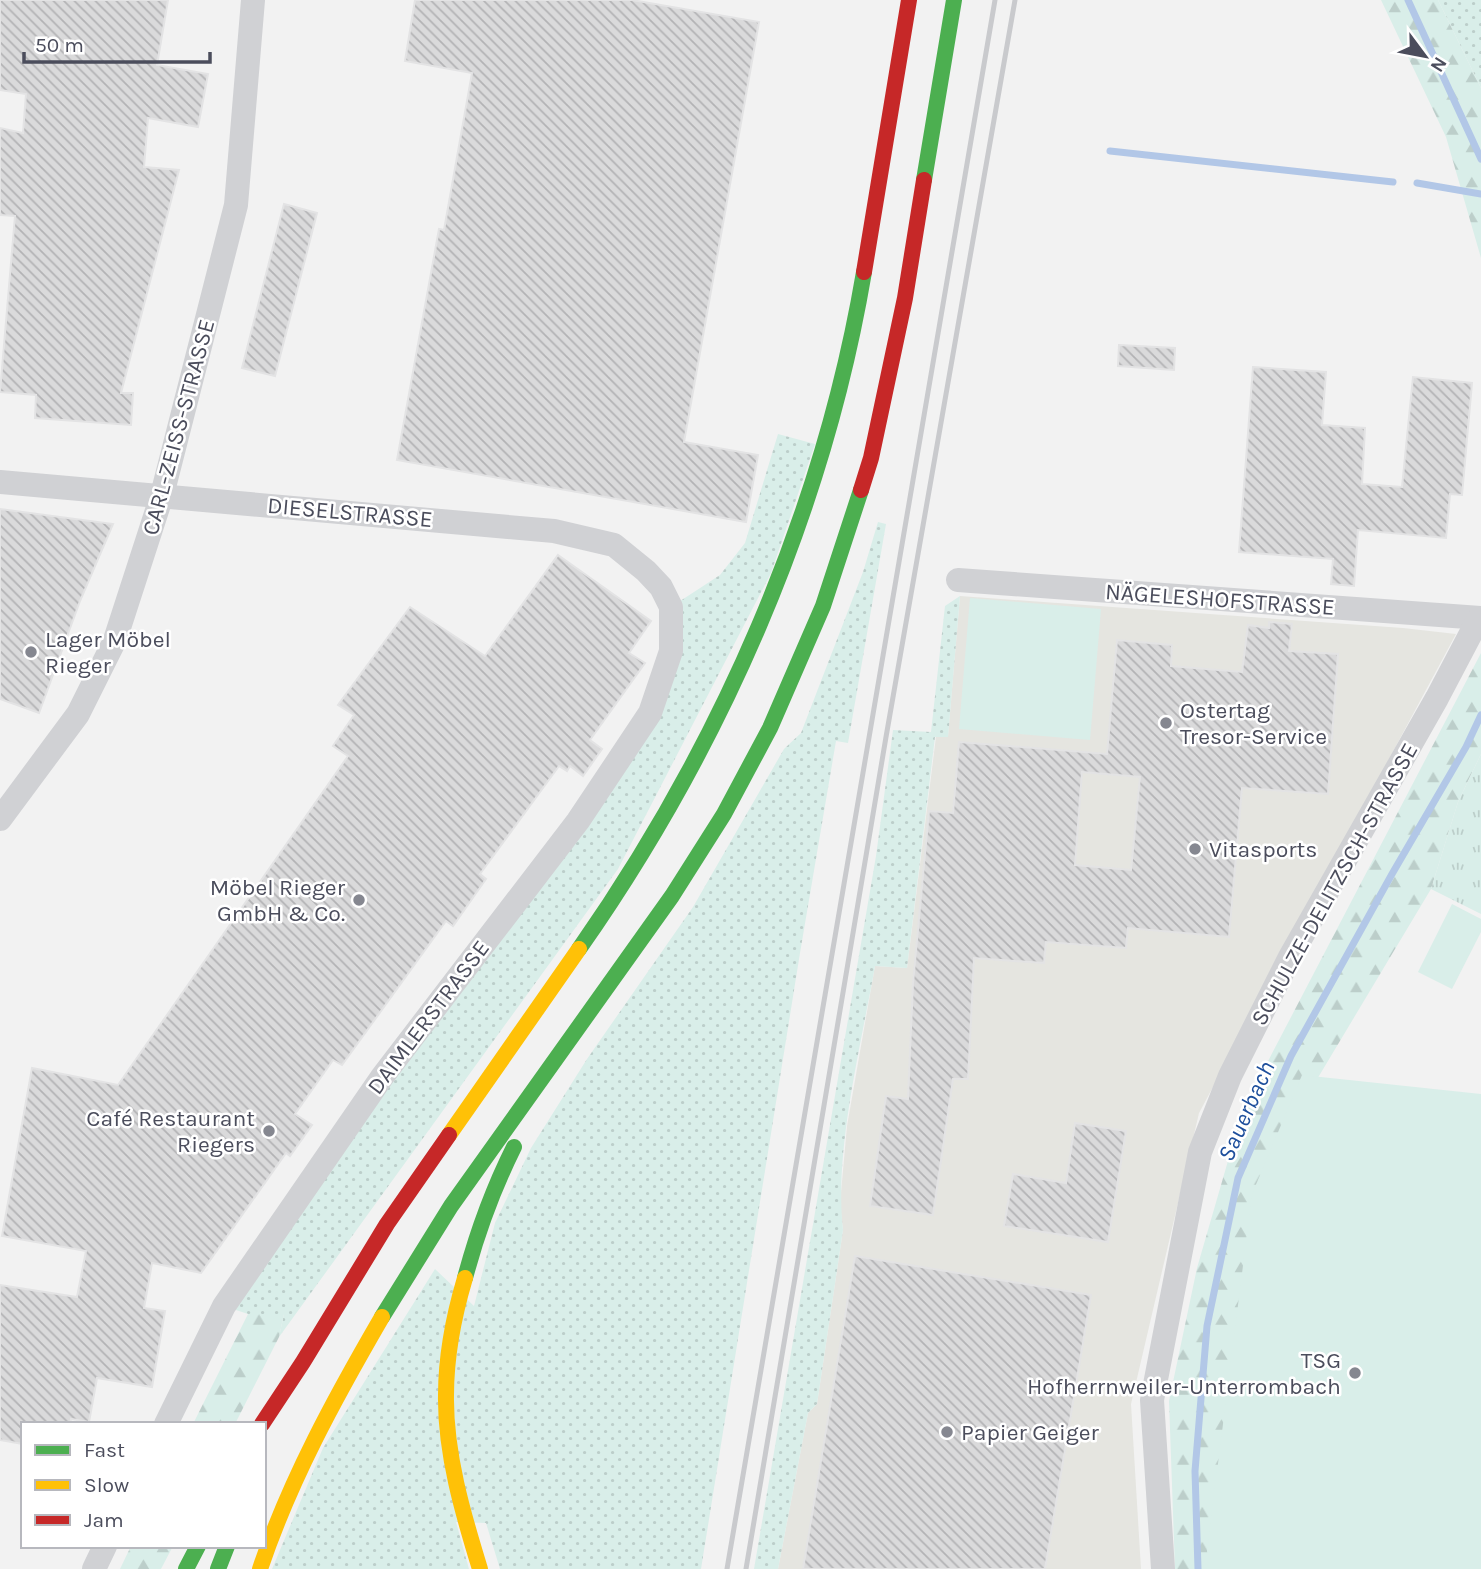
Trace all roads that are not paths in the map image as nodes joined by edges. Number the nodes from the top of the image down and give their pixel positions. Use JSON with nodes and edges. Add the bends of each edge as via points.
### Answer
{"nodes":[{"id":1,"x":253,"y":0,"type":"edge"},
{"id":2,"x":909,"y":0,"type":"edge"},
{"id":3,"x":954,"y":0,"type":"edge"},
{"id":4,"x":0,"y":482,"type":"edge"},
{"id":5,"x":162,"y":495,"type":"junction"},
{"id":6,"x":958,"y":580,"type":"dead end"},
{"id":7,"x":671,"y":607,"type":"joint"},
{"id":8,"x":1480,"y":618,"type":"edge"},
{"id":9,"x":0,"y":818,"type":"edge"},
{"id":10,"x":570,"y":1040,"type":"junction"},
{"id":11,"x":167,"y":1422,"type":"edge"},
{"id":12,"x":266,"y":1431,"type":"edge"},
{"id":13,"x":104,"y":1548,"type":"edge"},
{"id":14,"x":197,"y":1548,"type":"edge"},
{"id":15,"x":226,"y":1548,"type":"edge"},
{"id":16,"x":94,"y":1569,"type":"edge"},
{"id":17,"x":186,"y":1569,"type":"edge"},
{"id":18,"x":218,"y":1569,"type":"edge"},
{"id":19,"x":260,"y":1569,"type":"edge"},
{"id":20,"x":480,"y":1569,"type":"edge"},
{"id":21,"x":1163,"y":1569,"type":"edge"}],
"edges":[{"from":1,"to":5,"type":"street","name":"CARL-ZEISS-STRASSE","via":[[236,205]]},
{"from":2,"to":12,"type":"highway","via":[[858,305],[833,415],[758,630],[685,781],[617,895],[387,1224]]},
{"from":3,"to":10,"type":"highway","via":[[902,312],[870,458],[823,606],[770,728],[724,814]]},
{"from":4,"to":5,"type":"street","name":"DIESELSTRASSE"},
{"from":5,"to":7,"type":"street","name":"DIESELSTRASSE","via":[[554,531],[614,545],[661,587]]},
{"from":5,"to":9,"type":"street","name":"CARL-ZEISS-STRASSE","via":[[115,640],[78,715]]},
{"from":6,"to":8,"type":"street","name":"NÄGELESHOFSTRASSE"},
{"from":7,"to":11,"type":"street","name":"DAIMLERSTRASSE","via":[[671,651],[650,713],[578,821],[382,1077],[224,1306]]},
{"from":8,"to":21,"type":"street","name":"SCHULZE-DELITZSCH-STRASSE","via":[[1290,957],[1230,1076],[1200,1152],[1152,1399]]},
{"from":10,"to":19,"type":"highway","via":[[452,1206],[388,1306],[310,1448]]},
{"from":10,"to":20,"type":"highway","via":[[500,1175],[454,1315],[446,1395],[451,1447],[463,1514]]},
{"from":13,"to":16,"type":"street"},
{"from":14,"to":17,"type":"highway"},
{"from":15,"to":18,"type":"highway"}]}
